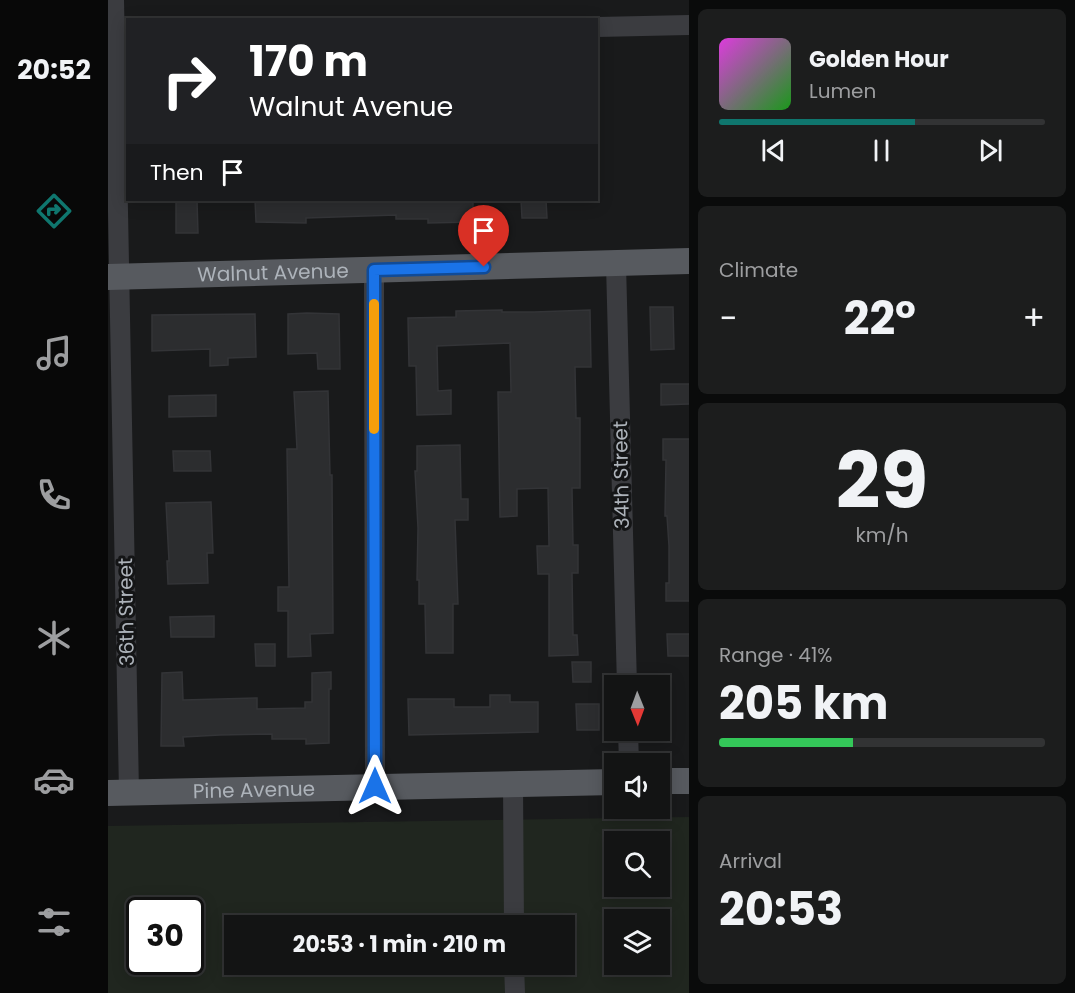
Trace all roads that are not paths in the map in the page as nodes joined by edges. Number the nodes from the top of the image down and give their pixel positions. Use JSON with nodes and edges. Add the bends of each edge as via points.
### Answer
{"nodes":[{"id":1,"x":114,"y":0,"type":"edge"},
{"id":2,"x":689,"y":25,"type":"edge"},
{"id":3,"x":598,"y":27,"type":"edge"},
{"id":4,"x":117,"y":39,"type":"edge"},
{"id":5,"x":689,"y":261,"type":"edge"},
{"id":6,"x":616,"y":264,"type":"junction"},
{"id":7,"x":374,"y":270,"type":"junction"},
{"id":8,"x":114,"y":277,"type":"edge"},
{"id":9,"x":627,"y":675,"type":"edge"},
{"id":10,"x":670,"y":781,"type":"edge"},
{"id":11,"x":689,"y":781,"type":"edge"},
{"id":12,"x":604,"y":782,"type":"edge"},
{"id":13,"x":513,"y":784,"type":"junction"},
{"id":14,"x":375,"y":786,"type":"junction"},
{"id":15,"x":118,"y":793,"type":"edge"},
{"id":16,"x":514,"y":915,"type":"edge"},
{"id":17,"x":514,"y":975,"type":"edge"},
{"id":18,"x":514,"y":993,"type":"edge"}],
"edges":[{"from":1,"to":4,"type":"street","name":"36th Street"},
{"from":2,"to":3,"type":"street"},
{"from":4,"to":8,"type":"street","name":"36th Street"},
{"from":5,"to":6,"type":"main road","name":"Walnut Avenue"},
{"from":6,"to":7,"type":"main road","name":"Walnut Avenue"},
{"from":6,"to":9,"type":"street","name":"34th Street"},
{"from":7,"to":8,"type":"main road","name":"Walnut Avenue"},
{"from":7,"to":14,"type":"street"},
{"from":8,"to":15,"type":"street","name":"36th Street"},
{"from":10,"to":11,"type":"main road"},
{"from":12,"to":13,"type":"main road","name":"Pine Avenue"},
{"from":13,"to":14,"type":"main road","name":"Pine Avenue"},
{"from":13,"to":16,"type":"street"},
{"from":14,"to":15,"type":"main road","name":"Pine Avenue"},
{"from":17,"to":18,"type":"street"}]}
